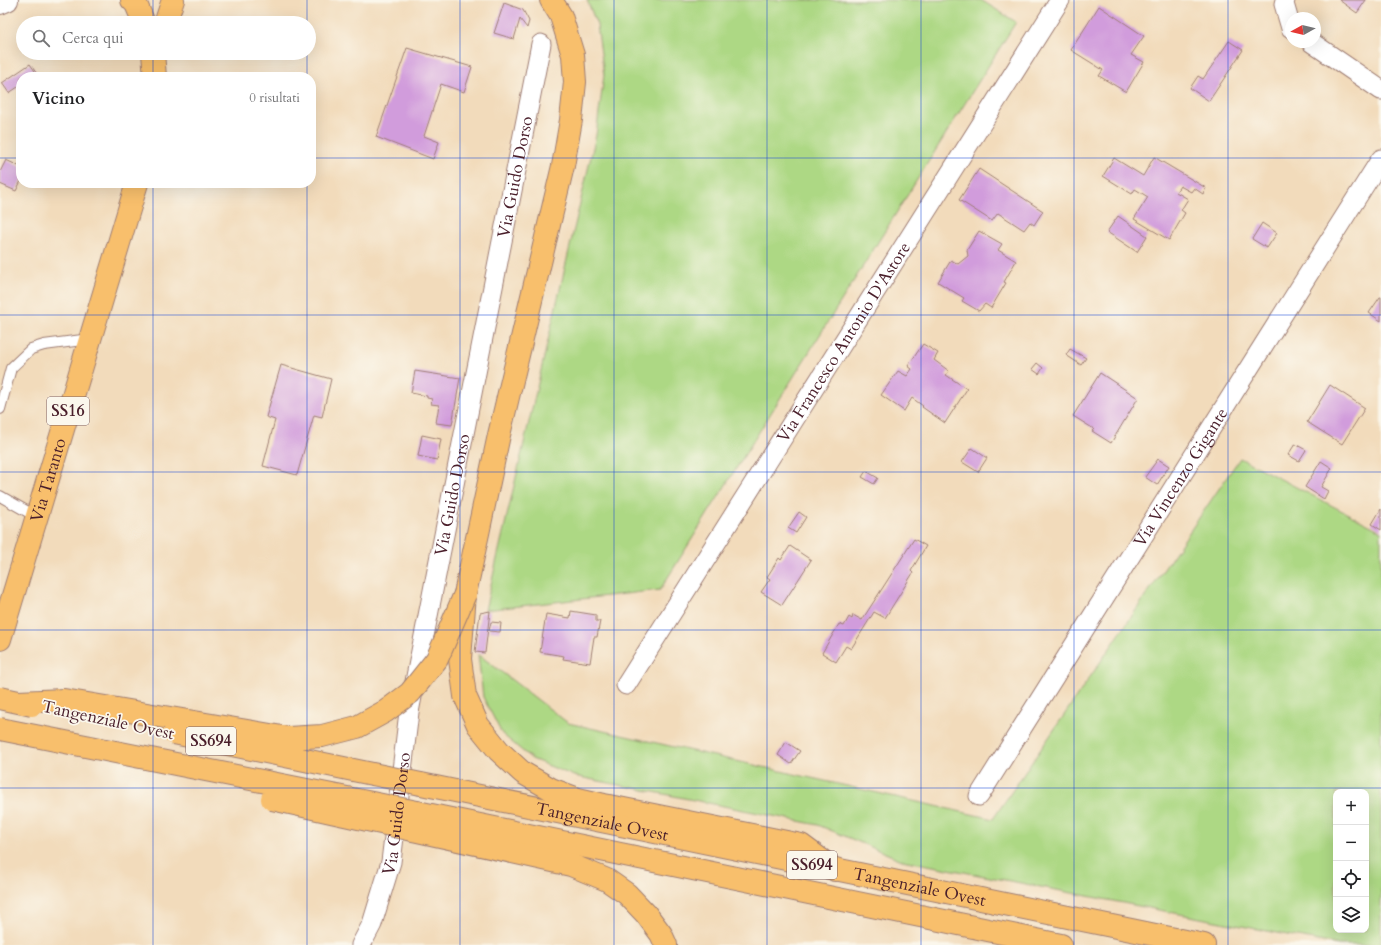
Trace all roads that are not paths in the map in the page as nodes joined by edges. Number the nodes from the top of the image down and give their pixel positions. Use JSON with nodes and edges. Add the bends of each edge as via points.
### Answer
{"nodes":[{"id":1,"x":7,"y":0,"type":"edge"},
{"id":2,"x":132,"y":0,"type":"edge"},
{"id":3,"x":173,"y":0,"type":"edge"},
{"id":4,"x":551,"y":0,"type":"edge"},
{"id":5,"x":1060,"y":0,"type":"edge"},
{"id":6,"x":1285,"y":0,"type":"edge"},
{"id":7,"x":1,"y":1,"type":"edge"},
{"id":8,"x":1286,"y":12,"type":"edge"},
{"id":9,"x":141,"y":16,"type":"edge"},
{"id":10,"x":168,"y":16,"type":"edge"},
{"id":11,"x":541,"y":44,"type":"dead end"},
{"id":12,"x":1320,"y":48,"type":"edge"},
{"id":13,"x":154,"y":60,"type":"edge"},
{"id":14,"x":167,"y":60,"type":"edge"},
{"id":15,"x":155,"y":72,"type":"edge"},
{"id":16,"x":166,"y":72,"type":"edge"},
{"id":17,"x":1381,"y":90,"type":"edge"},
{"id":18,"x":1381,"y":159,"type":"edge"},
{"id":19,"x":135,"y":188,"type":"edge"},
{"id":20,"x":90,"y":339,"type":"junction"},
{"id":21,"x":0,"y":409,"type":"edge"},
{"id":22,"x":0,"y":496,"type":"edge"},
{"id":23,"x":36,"y":517,"type":"junction"},
{"id":24,"x":465,"y":594,"type":"junction"},
{"id":25,"x":0,"y":639,"type":"edge"},
{"id":26,"x":626,"y":684,"type":"dead end"},
{"id":27,"x":9,"y":700,"type":"edge"},
{"id":28,"x":0,"y":729,"type":"edge"},
{"id":29,"x":980,"y":796,"type":"dead end"},
{"id":30,"x":415,"y":821,"type":"junction"},
{"id":31,"x":836,"y":870,"type":"junction"},
{"id":32,"x":361,"y":945,"type":"edge"},
{"id":33,"x":666,"y":945,"type":"edge"},
{"id":34,"x":1061,"y":945,"type":"edge"},
{"id":35,"x":1204,"y":945,"type":"edge"}],
"edges":[{"from":1,"to":7,"type":"street"},
{"from":2,"to":9,"type":"main road"},
{"from":3,"to":10,"type":"main road"},
{"from":4,"to":24,"type":"main road","via":[[561,16],[573,55],[575,82],[571,120],[563,166],[499,435]]},
{"from":5,"to":26,"type":"street","name":"Via Francesco Antonio D'Astore"},
{"from":6,"to":8,"type":"street"},
{"from":11,"to":32,"type":"street","name":"Via Guido Dorso","via":[[409,712],[391,862],[372,924]]},
{"from":12,"to":17,"type":"street"},
{"from":13,"to":15,"type":"main road"},
{"from":14,"to":16,"type":"main road"},
{"from":18,"to":29,"type":"street","name":"Via Vincenzo Gigante"},
{"from":19,"to":20,"type":"main road","name":"Via Taranto","number":"SS16"},
{"from":20,"to":21,"type":"lane","via":[[31,349],[11,368]]},
{"from":20,"to":23,"type":"main road","name":"Via Taranto","number":"SS16"},
{"from":22,"to":23,"type":"lane"},
{"from":23,"to":25,"type":"main road","name":"Via Taranto","number":"SS16"},
{"from":24,"to":27,"type":"main road","bridge":true,"via":[[437,659],[410,693],[386,711],[357,727],[322,736],[288,738],[64,700]]},
{"from":24,"to":31,"type":"main road","via":[[460,660],[465,696],[478,725],[499,751],[523,773],[551,789],[584,800],[801,845]]},
{"from":27,"to":31,"type":"main road","name":"Tangenziale Ovest","number":"SS694","bridge":true},
{"from":28,"to":30,"type":"main road","name":"Tangenziale Ovest","number":"SS694","bridge":true,"via":[[234,776]]},
{"from":30,"to":33,"type":"main road","via":[[571,865],[607,880],[627,894],[646,914]]},
{"from":30,"to":34,"type":"main road","name":"Tangenziale Ovest","number":"SS694"},
{"from":31,"to":35,"type":"main road","name":"Tangenziale Ovest","number":"SS694"}]}
